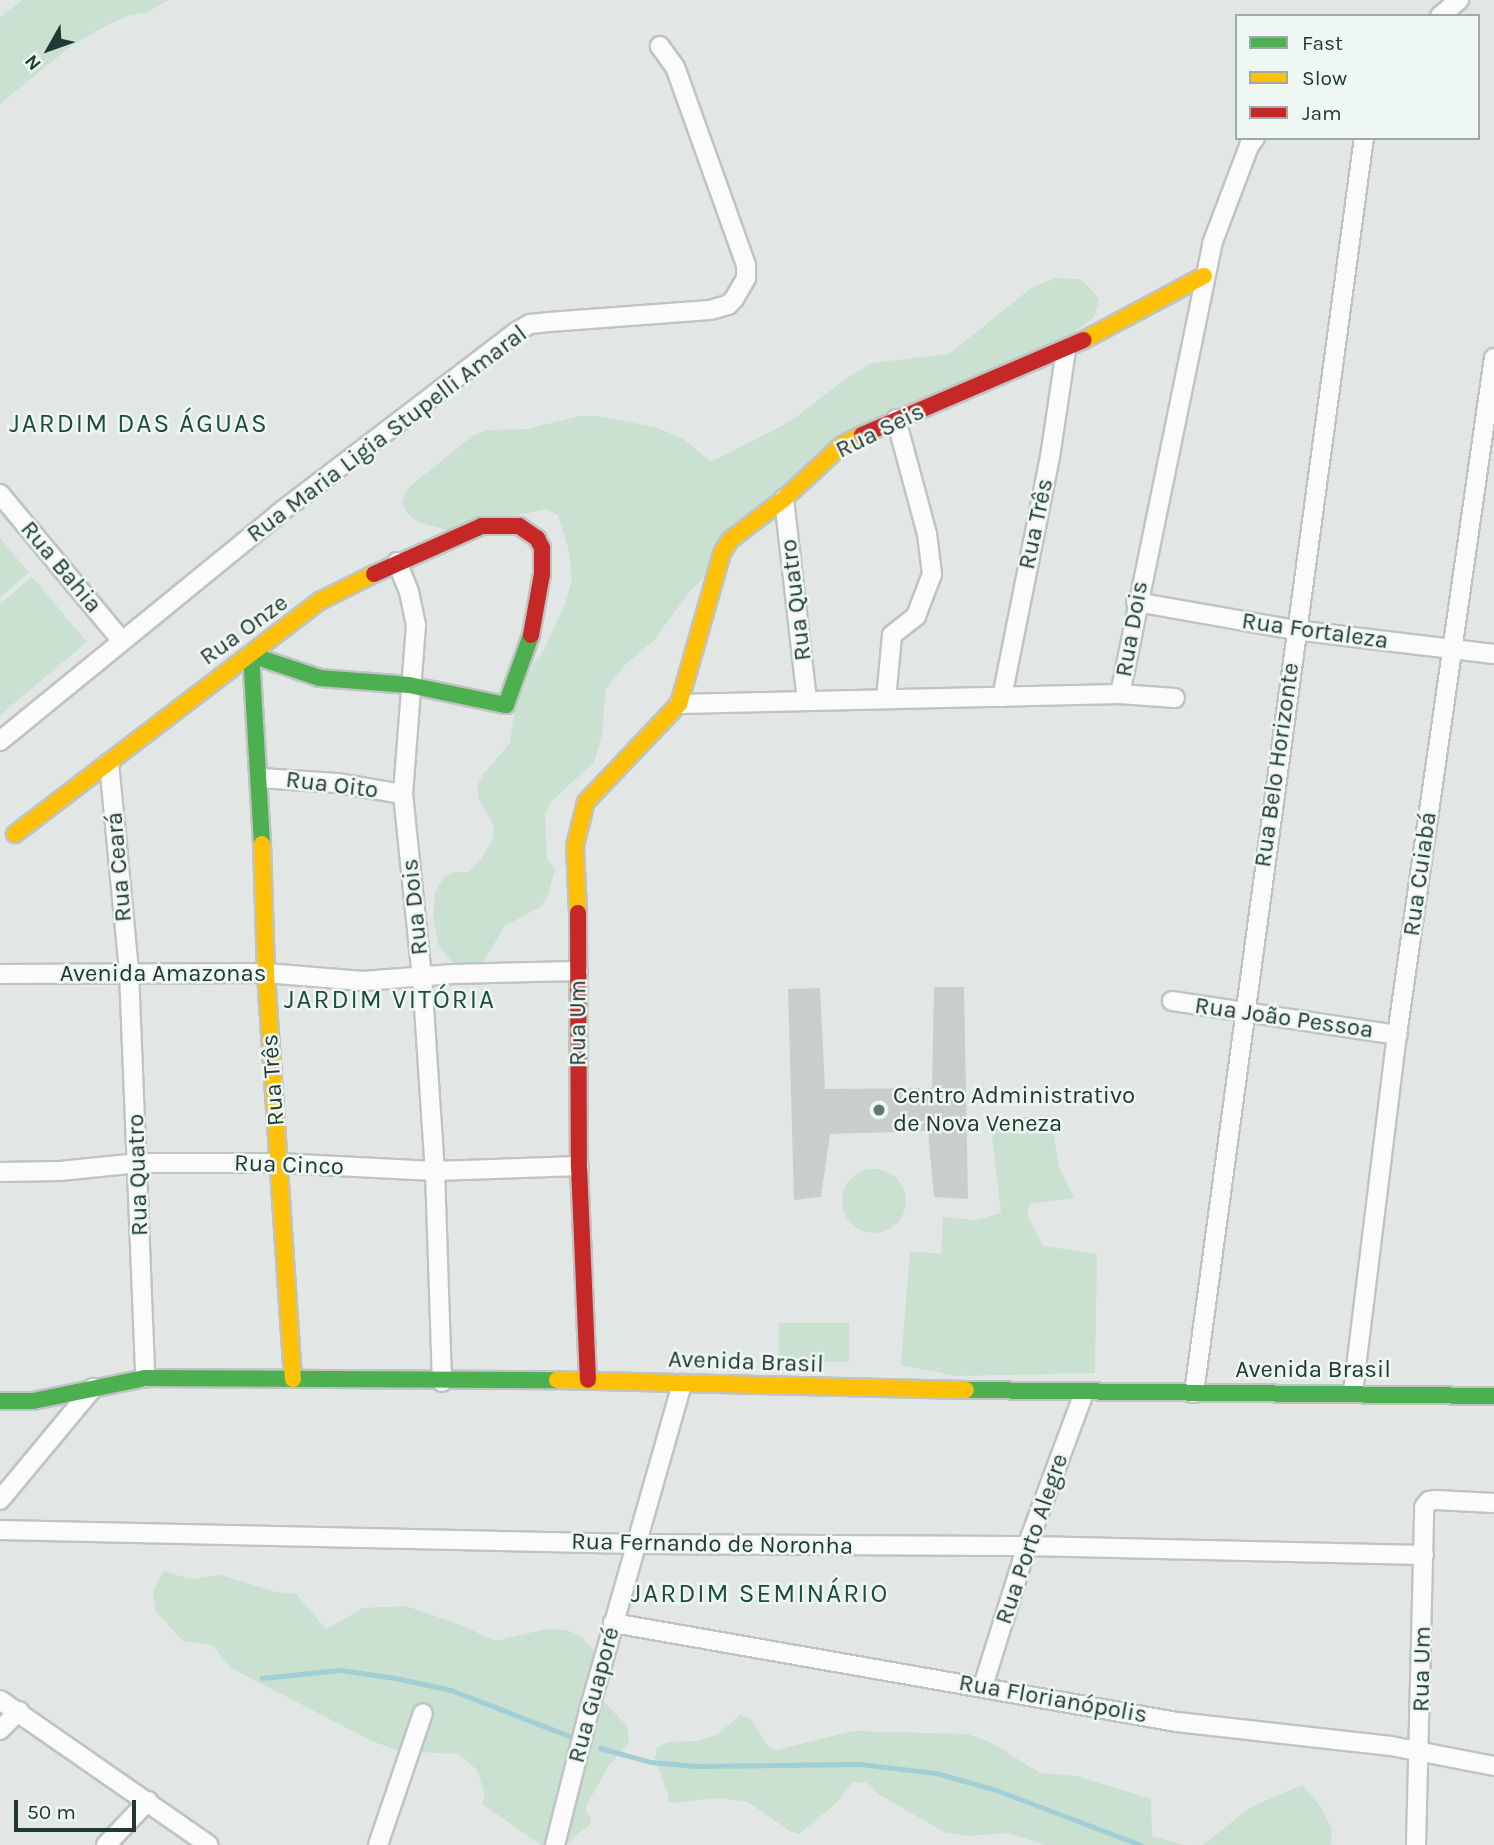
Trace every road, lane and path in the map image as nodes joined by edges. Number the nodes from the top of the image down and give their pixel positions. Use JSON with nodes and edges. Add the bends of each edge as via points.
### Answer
{"nodes":[{"id":1,"x":1459,"y":0,"type":"edge"},
{"id":2,"x":1442,"y":14,"type":"edge"},
{"id":3,"x":660,"y":46,"type":"dead end"},
{"id":4,"x":1254,"y":140,"type":"edge"},
{"id":5,"x":1364,"y":140,"type":"edge"},
{"id":6,"x":1204,"y":276,"type":"junction"},
{"id":7,"x":1066,"y":350,"type":"junction"},
{"id":8,"x":1494,"y":358,"type":"edge"},
{"id":9,"x":896,"y":419,"type":"junction"},
{"id":10,"x":0,"y":494,"type":"edge"},
{"id":11,"x":784,"y":499,"type":"junction"},
{"id":12,"x":397,"y":562,"type":"junction"},
{"id":13,"x":1136,"y":602,"type":"junction"},
{"id":14,"x":1295,"y":630,"type":"junction"},
{"id":15,"x":121,"y":640,"type":"junction"},
{"id":16,"x":1453,"y":649,"type":"junction"},
{"id":17,"x":1494,"y":654,"type":"edge"},
{"id":18,"x":251,"y":655,"type":"junction"},
{"id":19,"x":410,"y":685,"type":"junction"},
{"id":20,"x":1120,"y":694,"type":"junction"},
{"id":21,"x":1002,"y":697,"type":"junction"},
{"id":22,"x":1175,"y":698,"type":"dead end"},
{"id":23,"x":886,"y":699,"type":"junction"},
{"id":24,"x":807,"y":701,"type":"junction"},
{"id":25,"x":679,"y":704,"type":"junction"},
{"id":26,"x":0,"y":741,"type":"edge"},
{"id":27,"x":109,"y":762,"type":"junction"},
{"id":28,"x":260,"y":778,"type":"junction"},
{"id":29,"x":404,"y":794,"type":"junction"},
{"id":30,"x":15,"y":834,"type":"dead end"},
{"id":31,"x":578,"y":971,"type":"junction"},
{"id":32,"x":129,"y":972,"type":"junction"},
{"id":33,"x":266,"y":973,"type":"junction"},
{"id":34,"x":0,"y":974,"type":"edge"},
{"id":35,"x":422,"y":977,"type":"junction"},
{"id":36,"x":1172,"y":1001,"type":"dead end"},
{"id":37,"x":1243,"y":1013,"type":"junction"},
{"id":38,"x":1397,"y":1035,"type":"junction"},
{"id":39,"x":139,"y":1163,"type":"junction"},
{"id":40,"x":278,"y":1163,"type":"junction"},
{"id":41,"x":579,"y":1167,"type":"junction"},
{"id":42,"x":435,"y":1171,"type":"junction"},
{"id":43,"x":0,"y":1172,"type":"edge"},
{"id":44,"x":145,"y":1378,"type":"junction"},
{"id":45,"x":293,"y":1379,"type":"junction"},
{"id":46,"x":588,"y":1380,"type":"junction"},
{"id":47,"x":442,"y":1382,"type":"junction"},
{"id":48,"x":682,"y":1384,"type":"junction"},
{"id":49,"x":93,"y":1388,"type":"junction"},
{"id":50,"x":1353,"y":1392,"type":"junction"},
{"id":51,"x":1084,"y":1393,"type":"junction"},
{"id":52,"x":1194,"y":1393,"type":"junction"},
{"id":53,"x":1494,"y":1396,"type":"edge"},
{"id":54,"x":0,"y":1401,"type":"edge"},
{"id":55,"x":0,"y":1500,"type":"edge"},
{"id":56,"x":1494,"y":1503,"type":"edge"},
{"id":57,"x":0,"y":1530,"type":"edge"},
{"id":58,"x":636,"y":1544,"type":"junction"},
{"id":59,"x":1027,"y":1546,"type":"junction"},
{"id":60,"x":1424,"y":1555,"type":"junction"},
{"id":61,"x":613,"y":1623,"type":"junction"},
{"id":62,"x":983,"y":1686,"type":"junction"},
{"id":63,"x":0,"y":1700,"type":"edge"},
{"id":64,"x":19,"y":1711,"type":"junction"},
{"id":65,"x":423,"y":1713,"type":"dead end"},
{"id":66,"x":0,"y":1730,"type":"edge"},
{"id":67,"x":1420,"y":1752,"type":"junction"},
{"id":68,"x":1494,"y":1766,"type":"edge"},
{"id":69,"x":148,"y":1801,"type":"junction"},
{"id":70,"x":1416,"y":1813,"type":"junction"},
{"id":71,"x":106,"y":1845,"type":"edge"},
{"id":72,"x":209,"y":1845,"type":"edge"},
{"id":73,"x":379,"y":1845,"type":"edge"},
{"id":74,"x":555,"y":1845,"type":"edge"},
{"id":75,"x":1405,"y":1845,"type":"edge"},
{"id":76,"x":1416,"y":1845,"type":"edge"}],
"edges":[{"from":1,"to":2,"type":"street"},
{"from":3,"to":15,"type":"street","name":"Rua Maria Ligia Stupelli Amaral","via":[[675,67],[746,265],[742,289],[734,299],[710,310],[523,328]]},
{"from":4,"to":6,"type":"street","name":"Rua Dois"},
{"from":5,"to":14,"type":"street","name":"Rua Belo Horizonte"},
{"from":6,"to":7,"type":"street","name":"Rua Seis"},
{"from":6,"to":13,"type":"street","name":"Rua Dois"},
{"from":7,"to":9,"type":"street","name":"Rua Seis"},
{"from":7,"to":21,"type":"street","name":"Rua Três","via":[[1050,457]]},
{"from":8,"to":16,"type":"street","name":"Rua Cuiabá"},
{"from":9,"to":11,"type":"street","name":"Rua Seis","via":[[842,445]]},
{"from":9,"to":23,"type":"street","via":[[927,534],[932,574],[916,616],[892,635]]},
{"from":10,"to":15,"type":"street","name":"Rua Bahia"},
{"from":11,"to":24,"type":"street","name":"Rua Quatro"},
{"from":11,"to":25,"type":"street","name":"Rua Seis","via":[[730,540],[722,553]]},
{"from":12,"to":18,"type":"street","name":"Rua Onze","via":[[320,601]]},
{"from":12,"to":19,"type":"street","name":"Rua Dois","via":[[416,625]]},
{"from":12,"to":19,"type":"street","name":"Rua Onze","via":[[482,526],[519,526],[529,530],[541,548],[542,574],[526,656],[506,705]]},
{"from":13,"to":14,"type":"street","name":"Rua Fortaleza"},
{"from":13,"to":20,"type":"street","name":"Rua Dois"},
{"from":14,"to":16,"type":"street","name":"Rua Fortaleza"},
{"from":14,"to":37,"type":"street","name":"Rua Belo Horizonte"},
{"from":15,"to":26,"type":"street","name":"Rua Maria Ligia Stupelli Amaral"},
{"from":16,"to":17,"type":"street","name":"Rua Fortaleza"},
{"from":16,"to":38,"type":"street","name":"Rua Cuiabá"},
{"from":18,"to":19,"type":"street","via":[[320,678]]},
{"from":18,"to":27,"type":"street","name":"Rua Onze"},
{"from":18,"to":28,"type":"street","name":"Rua Três"},
{"from":19,"to":29,"type":"street","name":"Rua Dois"},
{"from":20,"to":21,"type":"street","name":"Rua Dois"},
{"from":20,"to":22,"type":"street"},
{"from":21,"to":23,"type":"street","name":"Rua Dois"},
{"from":23,"to":24,"type":"street","name":"Rua Dois"},
{"from":24,"to":25,"type":"street","name":"Rua Dois"},
{"from":25,"to":31,"type":"street","name":"Rua Um","via":[[586,802],[575,846]]},
{"from":27,"to":30,"type":"street","name":"Rua Onze"},
{"from":27,"to":32,"type":"street","name":"Rua Ceará"},
{"from":28,"to":29,"type":"street","name":"Rua Oito","via":[[337,783]]},
{"from":28,"to":33,"type":"street","name":"Rua Três"},
{"from":29,"to":35,"type":"street","name":"Rua Dois"},
{"from":31,"to":35,"type":"street","name":"Avenida Amazonas"},
{"from":31,"to":41,"type":"street","name":"Rua Um"},
{"from":32,"to":33,"type":"street","name":"Avenida Amazonas"},
{"from":32,"to":34,"type":"street","name":"Avenida Amazonas"},
{"from":32,"to":39,"type":"street","name":"Rua Quatro"},
{"from":33,"to":35,"type":"street","name":"Avenida Amazonas","via":[[363,981]]},
{"from":33,"to":40,"type":"street","name":"Rua Três"},
{"from":35,"to":42,"type":"street","name":"Rua Dois"},
{"from":36,"to":37,"type":"street","name":"Rua João Pessoa"},
{"from":37,"to":38,"type":"street","name":"Rua João Pessoa"},
{"from":37,"to":52,"type":"street","name":"Rua Belo Horizonte"},
{"from":38,"to":50,"type":"street","name":"Rua Cuiabá"},
{"from":39,"to":40,"type":"street","name":"Rua Cinco"},
{"from":39,"to":43,"type":"street","name":"Rua Cinco"},
{"from":39,"to":44,"type":"street","name":"Rua Quatro"},
{"from":40,"to":42,"type":"street","name":"Rua Cinco"},
{"from":40,"to":45,"type":"street","name":"Rua Três"},
{"from":41,"to":42,"type":"street","name":"Rua Cinco"},
{"from":41,"to":46,"type":"street","name":"Rua Um"},
{"from":42,"to":47,"type":"street","name":"Rua Dois"},
{"from":44,"to":45,"type":"street","name":"Avenida Brasil"},
{"from":44,"to":49,"type":"street","name":"Avenida Brasil"},
{"from":45,"to":47,"type":"street","name":"Avenida Brasil"},
{"from":46,"to":47,"type":"street","name":"Avenida Brasil"},
{"from":46,"to":48,"type":"street","name":"Avenida Brasil"},
{"from":48,"to":51,"type":"street","name":"Avenida Brasil"},
{"from":48,"to":58,"type":"street","name":"Rua Guaporé"},
{"from":49,"to":54,"type":"street","name":"Avenida Brasil","via":[[33,1401]]},
{"from":49,"to":55,"type":"street"},
{"from":50,"to":52,"type":"street","name":"Avenida Brasil"},
{"from":50,"to":53,"type":"street","name":"Avenida Brasil"},
{"from":51,"to":52,"type":"street","name":"Avenida Brasil"},
{"from":51,"to":59,"type":"street","name":"Rua Porto Alegre"},
{"from":56,"to":60,"type":"street","name":"Rua Um","via":[[1429,1501],[1424,1507]]},
{"from":57,"to":58,"type":"street","name":"Rua Fernando de Noronha"},
{"from":58,"to":59,"type":"street","name":"Rua Fernando de Noronha"},
{"from":58,"to":61,"type":"street","name":"Rua Guaporé"},
{"from":59,"to":60,"type":"street","name":"Rua Fernando de Noronha"},
{"from":59,"to":62,"type":"street","name":"Rua Porto Alegre"},
{"from":60,"to":67,"type":"street","name":"Rua Um"},
{"from":61,"to":62,"type":"street","name":"Rua Florianópolis"},
{"from":61,"to":74,"type":"street","name":"Rua Guaporé"},
{"from":62,"to":67,"type":"street","name":"Rua Florianópolis","via":[[1177,1722]]},
{"from":63,"to":64,"type":"street"},
{"from":64,"to":66,"type":"street"},
{"from":64,"to":69,"type":"street"},
{"from":65,"to":73,"type":"street"},
{"from":67,"to":68,"type":"street","name":"Rua Florianópolis"},
{"from":67,"to":70,"type":"street","name":"Rua Um"},
{"from":69,"to":71,"type":"street"},
{"from":69,"to":72,"type":"street"},
{"from":70,"to":75,"type":"street"},
{"from":70,"to":76,"type":"street","name":"Rua Um"}]}
